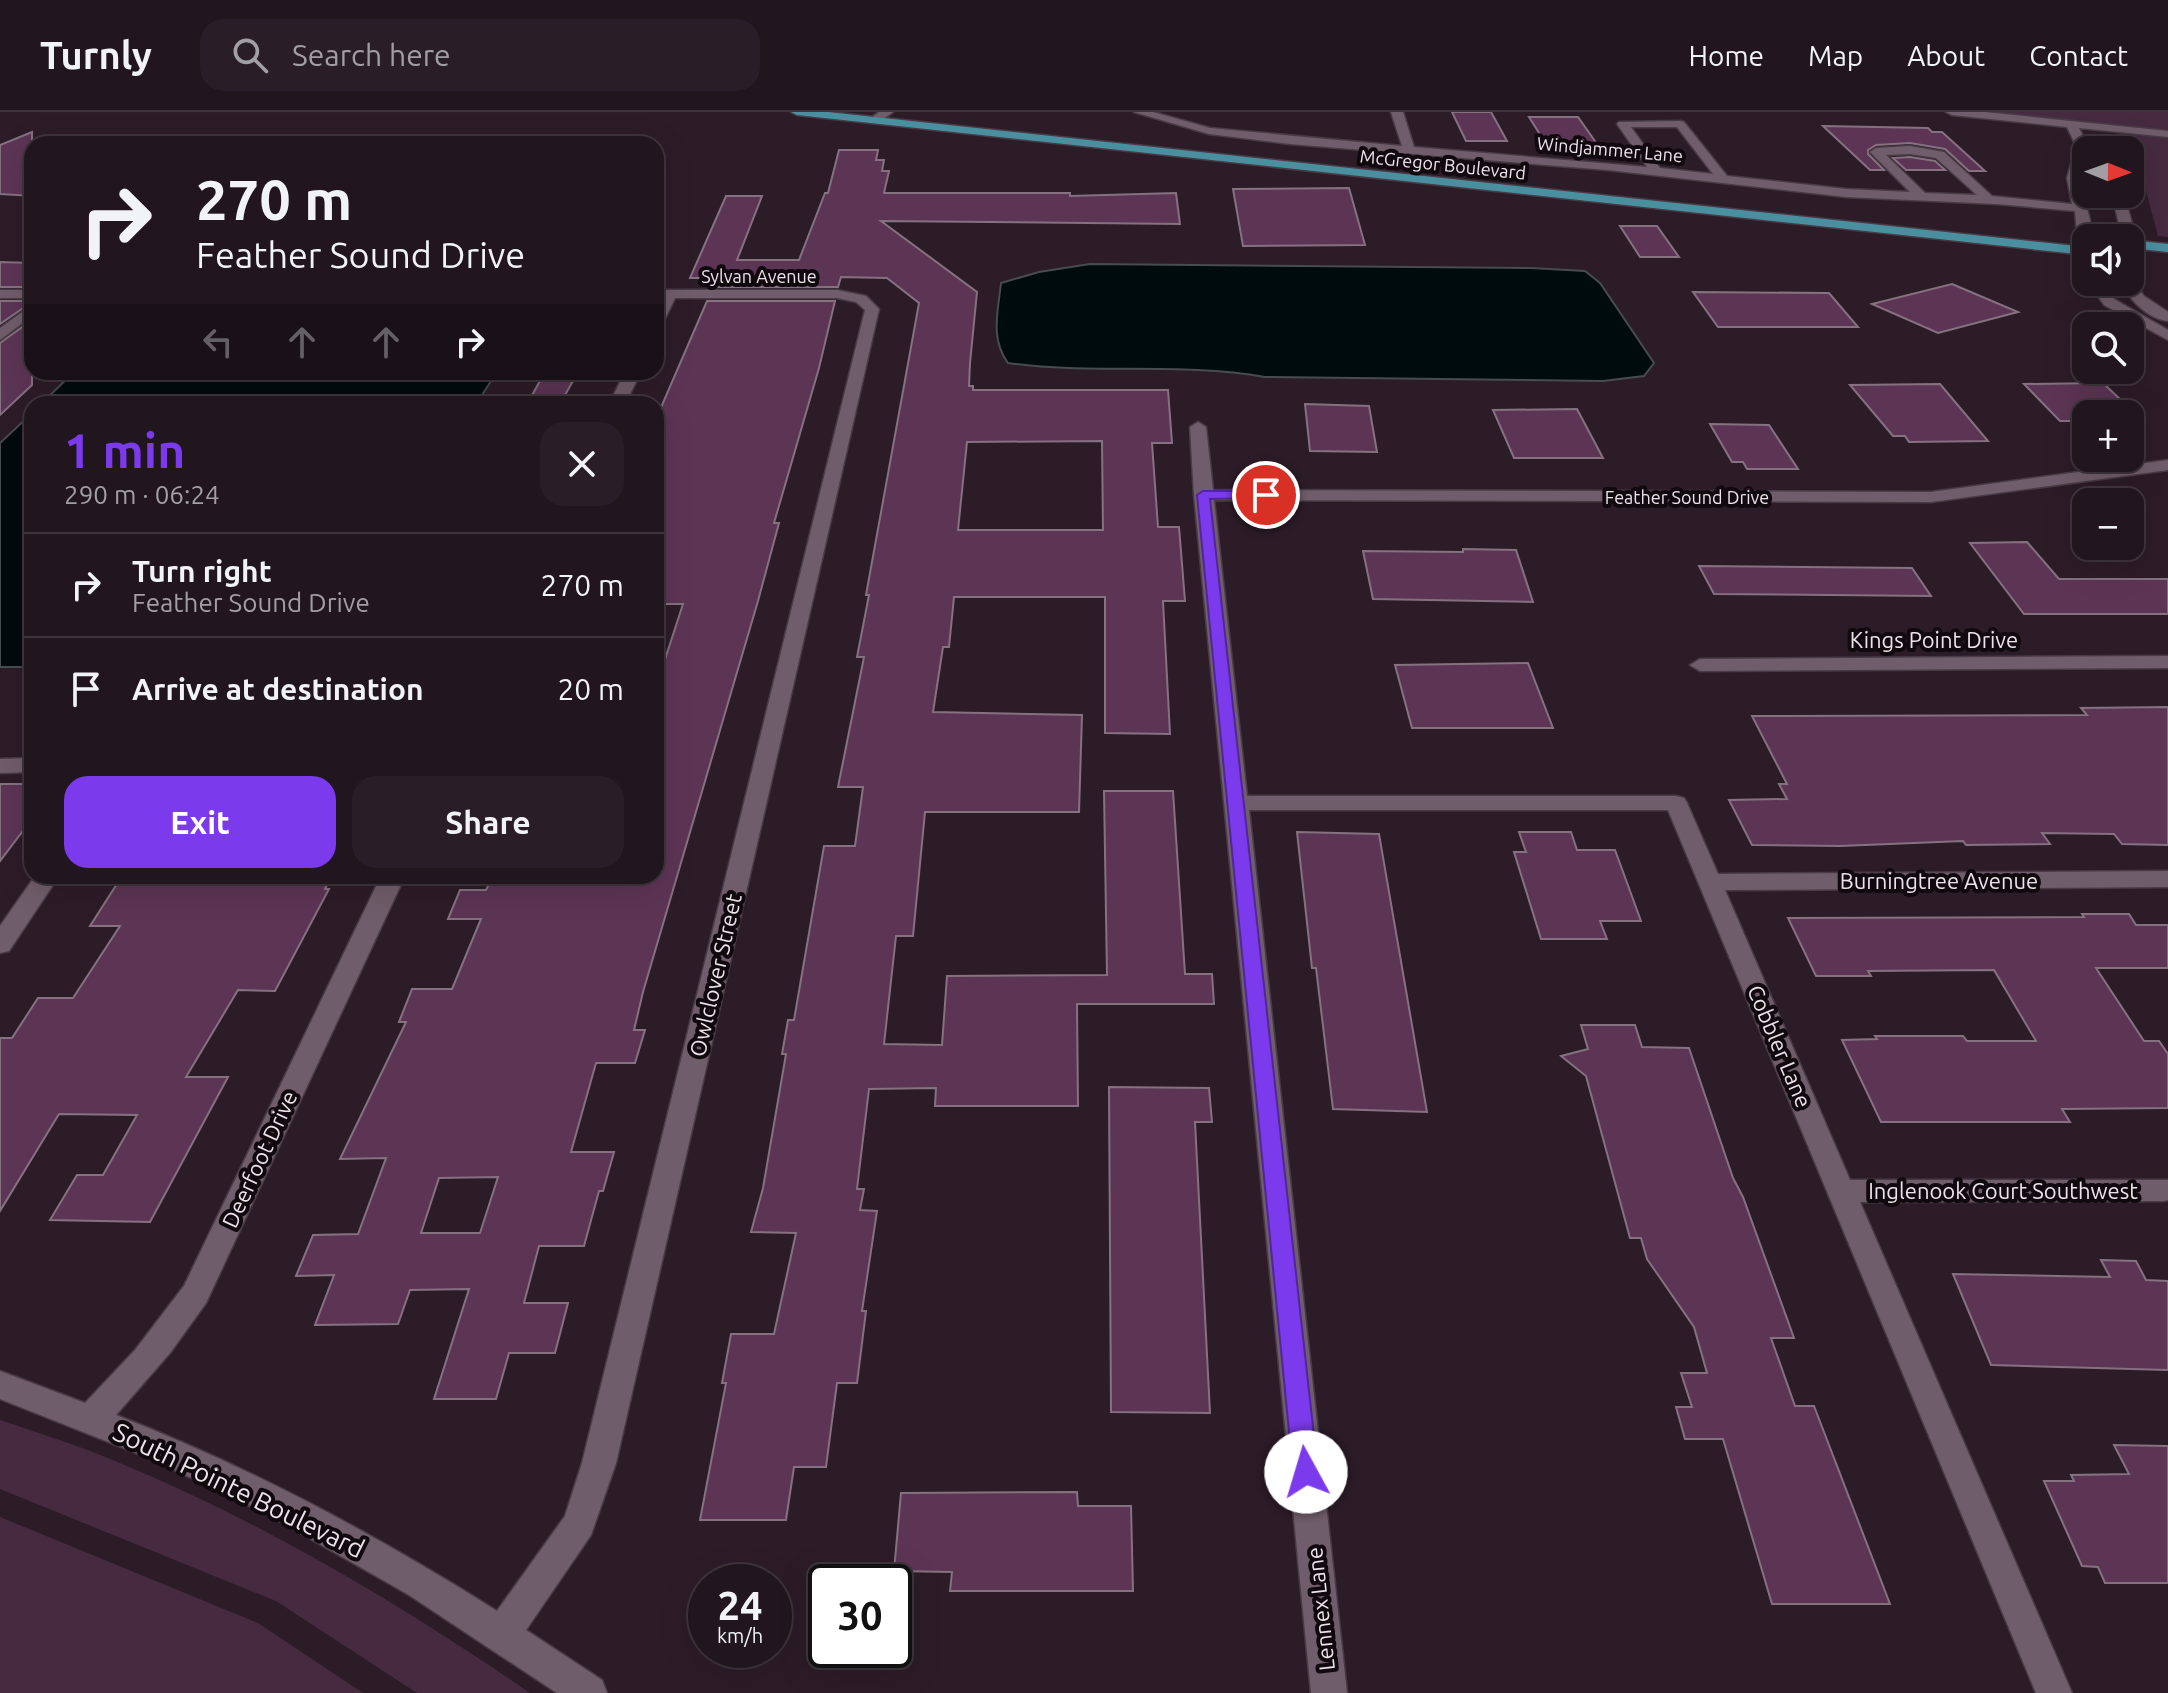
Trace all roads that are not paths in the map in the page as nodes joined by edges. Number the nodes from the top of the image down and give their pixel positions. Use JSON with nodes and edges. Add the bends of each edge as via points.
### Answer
{"nodes":[{"id":1,"x":797,"y":112,"type":"edge"},
{"id":2,"x":1140,"y":112,"type":"edge"},
{"id":3,"x":1397,"y":112,"type":"edge"},
{"id":4,"x":1952,"y":112,"type":"edge"},
{"id":5,"x":884,"y":115,"type":"edge"},
{"id":6,"x":2072,"y":126,"type":"junction"},
{"id":7,"x":2168,"y":134,"type":"edge"},
{"id":8,"x":2077,"y":136,"type":"edge"},
{"id":9,"x":1409,"y":150,"type":"junction"},
{"id":10,"x":1656,"y":171,"type":"junction"},
{"id":11,"x":1723,"y":179,"type":"junction"},
{"id":12,"x":1921,"y":196,"type":"junction"},
{"id":13,"x":1989,"y":200,"type":"junction"},
{"id":14,"x":2072,"y":207,"type":"edge"},
{"id":15,"x":2079,"y":208,"type":"edge"},
{"id":16,"x":2084,"y":224,"type":"edge"},
{"id":17,"x":2144,"y":245,"type":"edge"},
{"id":18,"x":2072,"y":247,"type":"edge"},
{"id":19,"x":2168,"y":248,"type":"edge"},
{"id":20,"x":2144,"y":257,"type":"edge"},
{"id":21,"x":2168,"y":260,"type":"edge"},
{"id":22,"x":0,"y":294,"type":"edge"},
{"id":23,"x":24,"y":294,"type":"edge"},
{"id":24,"x":664,"y":294,"type":"edge"},
{"id":25,"x":2105,"y":296,"type":"edge"},
{"id":26,"x":2134,"y":296,"type":"edge"},
{"id":27,"x":861,"y":299,"type":"joint"},
{"id":28,"x":24,"y":316,"type":"edge"},
{"id":29,"x":2168,"y":318,"type":"edge"},
{"id":30,"x":0,"y":336,"type":"edge"},
{"id":31,"x":2168,"y":336,"type":"edge"},
{"id":32,"x":1198,"y":427,"type":"dead end"},
{"id":33,"x":2168,"y":465,"type":"edge"},
{"id":34,"x":1203,"y":495,"type":"junction"},
{"id":35,"x":2168,"y":662,"type":"edge"},
{"id":36,"x":1700,"y":665,"type":"dead end"},
{"id":37,"x":24,"y":765,"type":"edge"},
{"id":38,"x":0,"y":766,"type":"edge"},
{"id":39,"x":1237,"y":803,"type":"junction"},
{"id":40,"x":2168,"y":879,"type":"edge"},
{"id":41,"x":1710,"y":882,"type":"junction"},
{"id":42,"x":42,"y":884,"type":"edge"},
{"id":43,"x":389,"y":884,"type":"edge"},
{"id":44,"x":0,"y":945,"type":"edge"},
{"id":45,"x":2164,"y":1190,"type":"dead end"},
{"id":46,"x":1842,"y":1191,"type":"junction"},
{"id":47,"x":0,"y":1385,"type":"edge"},
{"id":48,"x":90,"y":1419,"type":"junction"},
{"id":49,"x":502,"y":1634,"type":"junction"},
{"id":50,"x":589,"y":1693,"type":"edge"},
{"id":51,"x":1329,"y":1693,"type":"edge"},
{"id":52,"x":2054,"y":1693,"type":"edge"}],
"edges":[{"from":1,"to":5,"type":"main road","name":"McGregor Boulevard"},
{"from":2,"to":9,"type":"street","name":"Windjammer Lane","via":[[1228,134]]},
{"from":3,"to":9,"type":"street"},
{"from":4,"to":6,"type":"street"},
{"from":5,"to":18,"type":"main road","name":"McGregor Boulevard"},
{"from":6,"to":7,"type":"street","via":[[2119,135]]},
{"from":6,"to":8,"type":"street"},
{"from":9,"to":10,"type":"street","name":"Windjammer Lane"},
{"from":10,"to":11,"type":"street","name":"Windjammer Lane"},
{"from":10,"to":11,"type":"street","via":[[1623,124],[1680,124]]},
{"from":11,"to":12,"type":"street","name":"Windjammer Lane"},
{"from":12,"to":13,"type":"street","name":"Windjammer Lane"},
{"from":12,"to":13,"type":"street","via":[[1876,152],[1940,155]]},
{"from":13,"to":14,"type":"street","name":"Windjammer Lane"},
{"from":15,"to":16,"type":"street"},
{"from":17,"to":19,"type":"main road"},
{"from":20,"to":21,"type":"main road"},
{"from":22,"to":23,"type":"street"},
{"from":24,"to":27,"type":"street","name":"Sylvan Avenue","via":[[837,294]]},
{"from":25,"to":31,"type":"street"},
{"from":26,"to":29,"type":"street"},
{"from":27,"to":49,"type":"street","name":"Owlclover Street","via":[[872,309],[599,1463],[579,1524]]},
{"from":28,"to":30,"type":"street"},
{"from":32,"to":34,"type":"street","name":"Lennex Lane"},
{"from":33,"to":34,"type":"street","name":"Feather Sound Drive","via":[[1931,497]]},
{"from":34,"to":39,"type":"street","name":"Lennex Lane"},
{"from":35,"to":36,"type":"street","name":"Kings Point Drive"},
{"from":37,"to":38,"type":"street"},
{"from":39,"to":41,"type":"street","name":"Cobbler Lane","via":[[1676,803]]},
{"from":39,"to":51,"type":"street","name":"Lennex Lane"},
{"from":40,"to":41,"type":"street","name":"Burningtree Avenue"},
{"from":41,"to":46,"type":"street","name":"Cobbler Lane"},
{"from":42,"to":44,"type":"street"},
{"from":43,"to":48,"type":"street","name":"Deerfoot Drive","via":[[195,1294],[168,1336]]},
{"from":45,"to":46,"type":"street","name":"Inglenook Court Southwest"},
{"from":46,"to":52,"type":"street","name":"Cobbler Lane"},
{"from":47,"to":48,"type":"street","name":"South Pointe Boulevard"},
{"from":48,"to":49,"type":"street","name":"South Pointe Boulevard","via":[[314,1521]]},
{"from":49,"to":50,"type":"street","name":"South Pointe Boulevard"}]}
